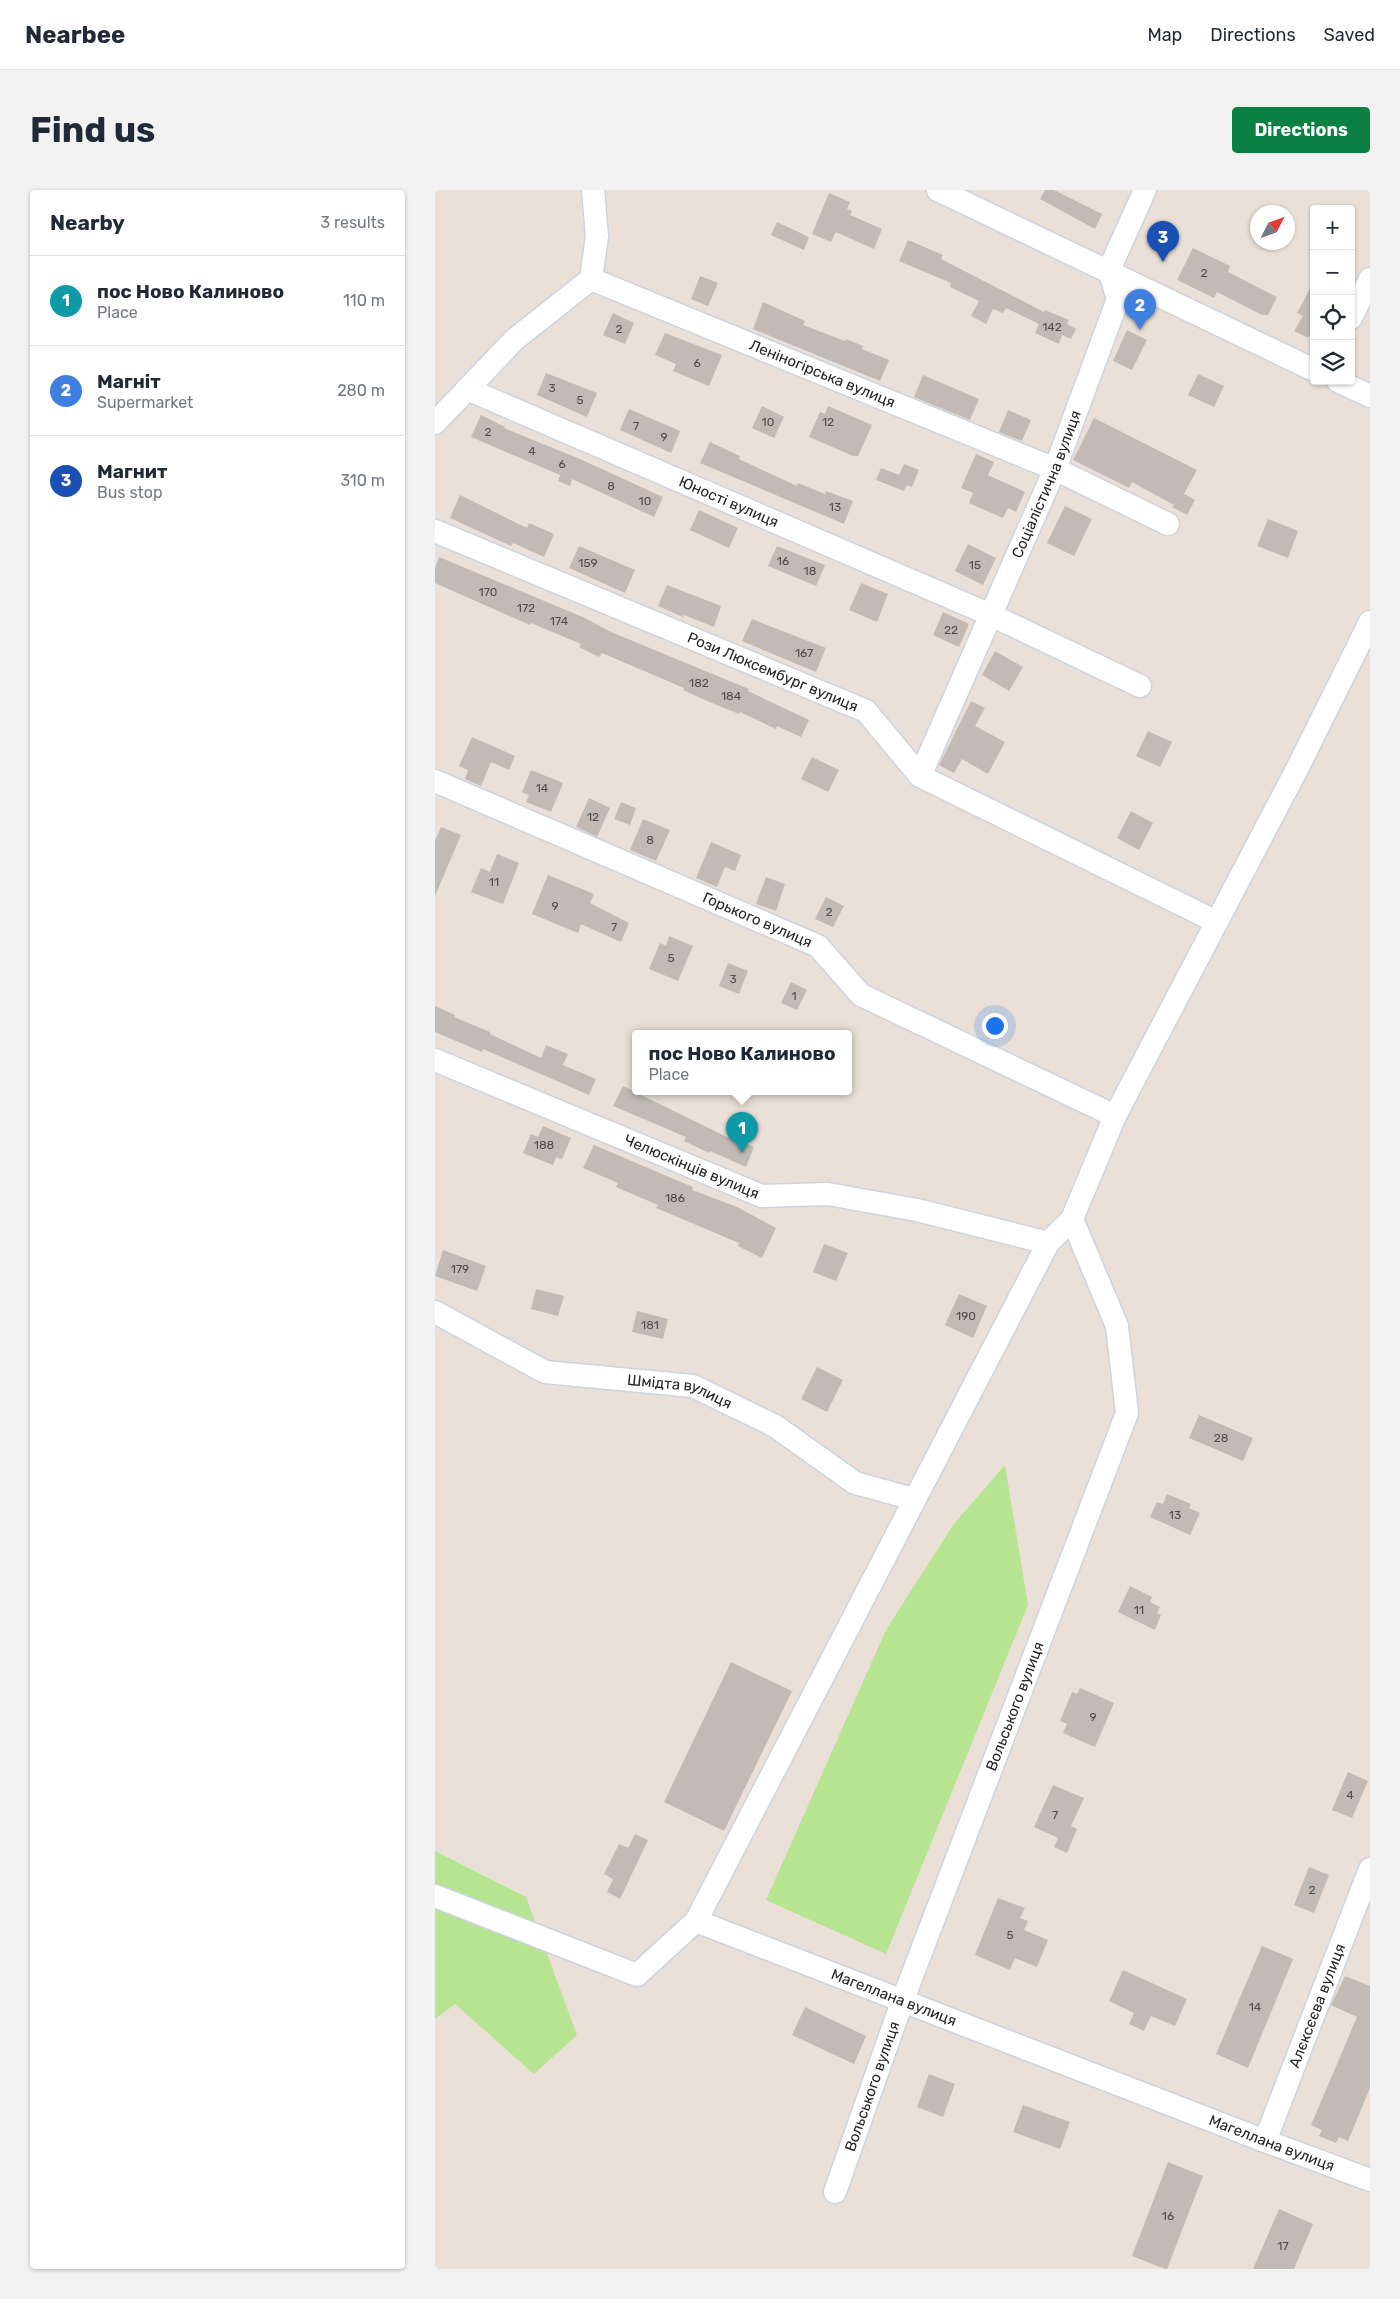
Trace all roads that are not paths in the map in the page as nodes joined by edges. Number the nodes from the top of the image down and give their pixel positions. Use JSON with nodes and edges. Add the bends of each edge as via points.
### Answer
{"nodes":[{"id":1,"x":593,"y":190,"type":"edge"},
{"id":2,"x":938,"y":190,"type":"edge"},
{"id":3,"x":1145,"y":190,"type":"edge"},
{"id":4,"x":1109,"y":270,"type":"junction"},
{"id":5,"x":591,"y":278,"type":"junction"},
{"id":6,"x":1370,"y":279,"type":"edge"},
{"id":7,"x":1355,"y":310,"type":"edge"},
{"id":8,"x":1310,"y":368,"type":"edge"},
{"id":9,"x":1347,"y":385,"type":"edge"},
{"id":10,"x":467,"y":389,"type":"junction"},
{"id":11,"x":1370,"y":396,"type":"edge"},
{"id":12,"x":435,"y":423,"type":"edge"},
{"id":13,"x":1055,"y":469,"type":"junction"},
{"id":14,"x":1168,"y":524,"type":"dead end"},
{"id":15,"x":435,"y":532,"type":"edge"},
{"id":16,"x":991,"y":615,"type":"junction"},
{"id":17,"x":1370,"y":622,"type":"edge"},
{"id":18,"x":1140,"y":686,"type":"dead end"},
{"id":19,"x":920,"y":776,"type":"junction"},
{"id":20,"x":435,"y":781,"type":"edge"},
{"id":21,"x":1217,"y":922,"type":"junction"},
{"id":22,"x":435,"y":1060,"type":"edge"},
{"id":23,"x":1115,"y":1116,"type":"junction"},
{"id":24,"x":1072,"y":1219,"type":"junction"},
{"id":25,"x":1048,"y":1242,"type":"junction"},
{"id":26,"x":435,"y":1312,"type":"edge"},
{"id":27,"x":914,"y":1499,"type":"junction"},
{"id":28,"x":1370,"y":1869,"type":"edge"},
{"id":29,"x":435,"y":1896,"type":"edge"},
{"id":30,"x":696,"y":1921,"type":"junction"},
{"id":31,"x":901,"y":2002,"type":"junction"},
{"id":32,"x":1265,"y":2141,"type":"junction"},
{"id":33,"x":1370,"y":2180,"type":"edge"},
{"id":34,"x":835,"y":2192,"type":"dead end"}],
"edges":[{"from":1,"to":5,"type":"street","via":[[597,236]]},
{"from":2,"to":4,"type":"street"},
{"from":3,"to":4,"type":"street"},
{"from":4,"to":8,"type":"street"},
{"from":4,"to":13,"type":"street","name":"Соціалістична вулиця","via":[[1118,299]]},
{"from":5,"to":10,"type":"street","via":[[514,340]]},
{"from":5,"to":13,"type":"street","name":"Леніногірська вулиця"},
{"from":6,"to":7,"type":"street"},
{"from":9,"to":11,"type":"street"},
{"from":10,"to":12,"type":"street"},
{"from":10,"to":16,"type":"street","name":"Юності вулиця"},
{"from":13,"to":14,"type":"street","name":"Леніногірська вулиця"},
{"from":13,"to":16,"type":"street","name":"Соціалістична вулиця"},
{"from":15,"to":19,"type":"street","name":"Рози Люксембург вулиця","via":[[866,711]]},
{"from":16,"to":18,"type":"street","name":"Юності вулиця"},
{"from":16,"to":19,"type":"street","name":"Соціалістична вулиця"},
{"from":17,"to":21,"type":"street"},
{"from":19,"to":21,"type":"street","name":"Рози Люксембург вулиця"},
{"from":20,"to":23,"type":"street","name":"Горького вулиця","via":[[818,946],[861,995]]},
{"from":21,"to":23,"type":"street"},
{"from":22,"to":25,"type":"street","name":"Челюскінців вулиця","via":[[762,1196],[828,1194],[917,1210]]},
{"from":23,"to":24,"type":"street"},
{"from":24,"to":25,"type":"street"},
{"from":24,"to":31,"type":"street","name":"Вольського вулиця","via":[[1117,1326],[1127,1413]]},
{"from":25,"to":27,"type":"street"},
{"from":26,"to":27,"type":"street","name":"Шмідта вулиця","via":[[545,1372],[693,1386],[775,1426],[855,1483]]},
{"from":27,"to":30,"type":"street"},
{"from":28,"to":32,"type":"street","name":"Алєксєєва вулиця"},
{"from":29,"to":30,"type":"street","via":[[637,1975]]},
{"from":30,"to":31,"type":"street","name":"Магеллана вулиця"},
{"from":31,"to":32,"type":"street","name":"Магеллана вулиця"},
{"from":31,"to":34,"type":"street","name":"Вольського вулиця"},
{"from":32,"to":33,"type":"street","name":"Магеллана вулиця"}]}
